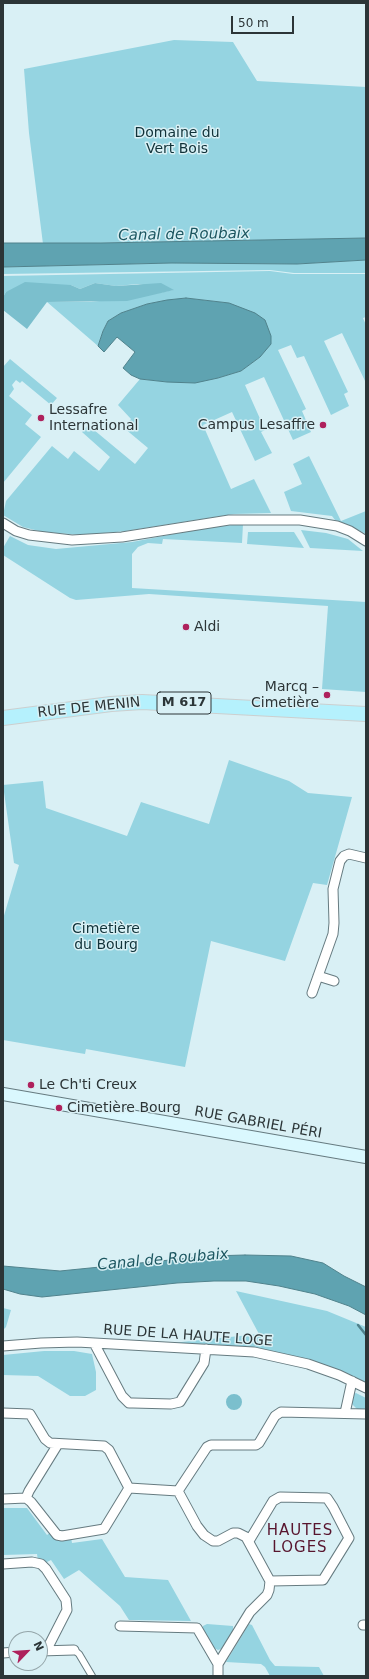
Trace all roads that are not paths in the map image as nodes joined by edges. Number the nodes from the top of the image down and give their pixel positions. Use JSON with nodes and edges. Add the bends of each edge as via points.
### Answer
{"nodes":[{"id":1,"x":3,"y":523,"type":"edge"},
{"id":2,"x":366,"y":541,"type":"edge"},
{"id":3,"x":366,"y":708,"type":"edge"},
{"id":4,"x":3,"y":711,"type":"edge"},
{"id":5,"x":366,"y":714,"type":"edge"},
{"id":6,"x":3,"y":718,"type":"edge"},
{"id":7,"x":366,"y":858,"type":"edge"},
{"id":8,"x":318,"y":976,"type":"junction"},
{"id":9,"x":334,"y":981,"type":"dead end"},
{"id":10,"x":312,"y":993,"type":"dead end"},
{"id":11,"x":3,"y":1094,"type":"edge"},
{"id":12,"x":366,"y":1157,"type":"edge"},
{"id":13,"x":94,"y":1343,"type":"junction"},
{"id":14,"x":3,"y":1346,"type":"edge"},
{"id":15,"x":206,"y":1349,"type":"junction"},
{"id":16,"x":352,"y":1381,"type":"junction"},
{"id":17,"x":366,"y":1388,"type":"edge"},
{"id":18,"x":3,"y":1413,"type":"edge"},
{"id":19,"x":345,"y":1413,"type":"junction"},
{"id":20,"x":366,"y":1414,"type":"edge"},
{"id":21,"x":58,"y":1444,"type":"junction"},
{"id":22,"x":130,"y":1488,"type":"junction"},
{"id":23,"x":178,"y":1491,"type":"junction"},
{"id":24,"x":26,"y":1498,"type":"junction"},
{"id":25,"x":3,"y":1499,"type":"edge"},
{"id":26,"x":249,"y":1541,"type":"junction"},
{"id":27,"x":3,"y":1564,"type":"edge"},
{"id":28,"x":270,"y":1581,"type":"junction"},
{"id":29,"x":120,"y":1626,"type":"dead end"},
{"id":30,"x":48,"y":1642,"type":"edge"},
{"id":31,"x":74,"y":1650,"type":"joint"},
{"id":32,"x":48,"y":1651,"type":"edge"},
{"id":33,"x":218,"y":1664,"type":"junction"},
{"id":34,"x":92,"y":1676,"type":"edge"},
{"id":35,"x":218,"y":1676,"type":"edge"}],
"edges":[{"from":1,"to":2,"type":"street","via":[[29,535],[72,540],[122,537],[229,520],[300,520],[337,526]]},
{"from":3,"to":4,"type":"main road","name":"RUE DE MENIN","number":"M 617","via":[[148,695],[61,702]]},
{"from":5,"to":6,"type":"main road","name":"RUE DE MENIN","number":"M 617","via":[[142,702]]},
{"from":7,"to":8,"type":"street","via":[[349,854],[340,862],[333,889],[333,934]]},
{"from":8,"to":9,"type":"street"},
{"from":8,"to":10,"type":"street"},
{"from":11,"to":12,"type":"main road","name":"RUE GABRIEL PÉRI"},
{"from":13,"to":14,"type":"street","name":"RUE DE LA HAUTE LOGE"},
{"from":13,"to":15,"type":"street","name":"RUE DE LA HAUTE LOGE"},
{"from":13,"to":15,"type":"street","via":[[122,1396],[129,1403],[180,1402],[204,1363]]},
{"from":15,"to":16,"type":"street","name":"RUE DE LA HAUTE LOGE","via":[[254,1352],[280,1357],[323,1369]]},
{"from":16,"to":17,"type":"street","name":"RUE DE LA HAUTE LOGE"},
{"from":16,"to":19,"type":"street"},
{"from":18,"to":21,"type":"street","via":[[30,1414],[45,1439]]},
{"from":19,"to":20,"type":"street"},
{"from":19,"to":23,"type":"street","via":[[285,1412],[278,1414],[259,1443],[211,1445],[207,1447]]},
{"from":21,"to":22,"type":"street","via":[[102,1445],[109,1450]]},
{"from":21,"to":24,"type":"street"},
{"from":22,"to":23,"type":"street"},
{"from":22,"to":24,"type":"street","via":[[104,1529],[62,1536],[56,1533]]},
{"from":23,"to":26,"type":"street","via":[[197,1526],[208,1538],[218,1540],[238,1533]]},
{"from":24,"to":25,"type":"street"},
{"from":26,"to":28,"type":"street"},
{"from":26,"to":28,"type":"street","via":[[273,1501],[280,1497],[327,1498],[333,1507],[349,1538],[323,1580]]},
{"from":27,"to":30,"type":"street","via":[[41,1564],[66,1600],[67,1610]]},
{"from":28,"to":33,"type":"street","via":[[267,1595],[250,1612]]},
{"from":29,"to":33,"type":"street","via":[[197,1628]]},
{"from":31,"to":32,"type":"street"},
{"from":31,"to":34,"type":"street"},
{"from":33,"to":35,"type":"street"}]}
